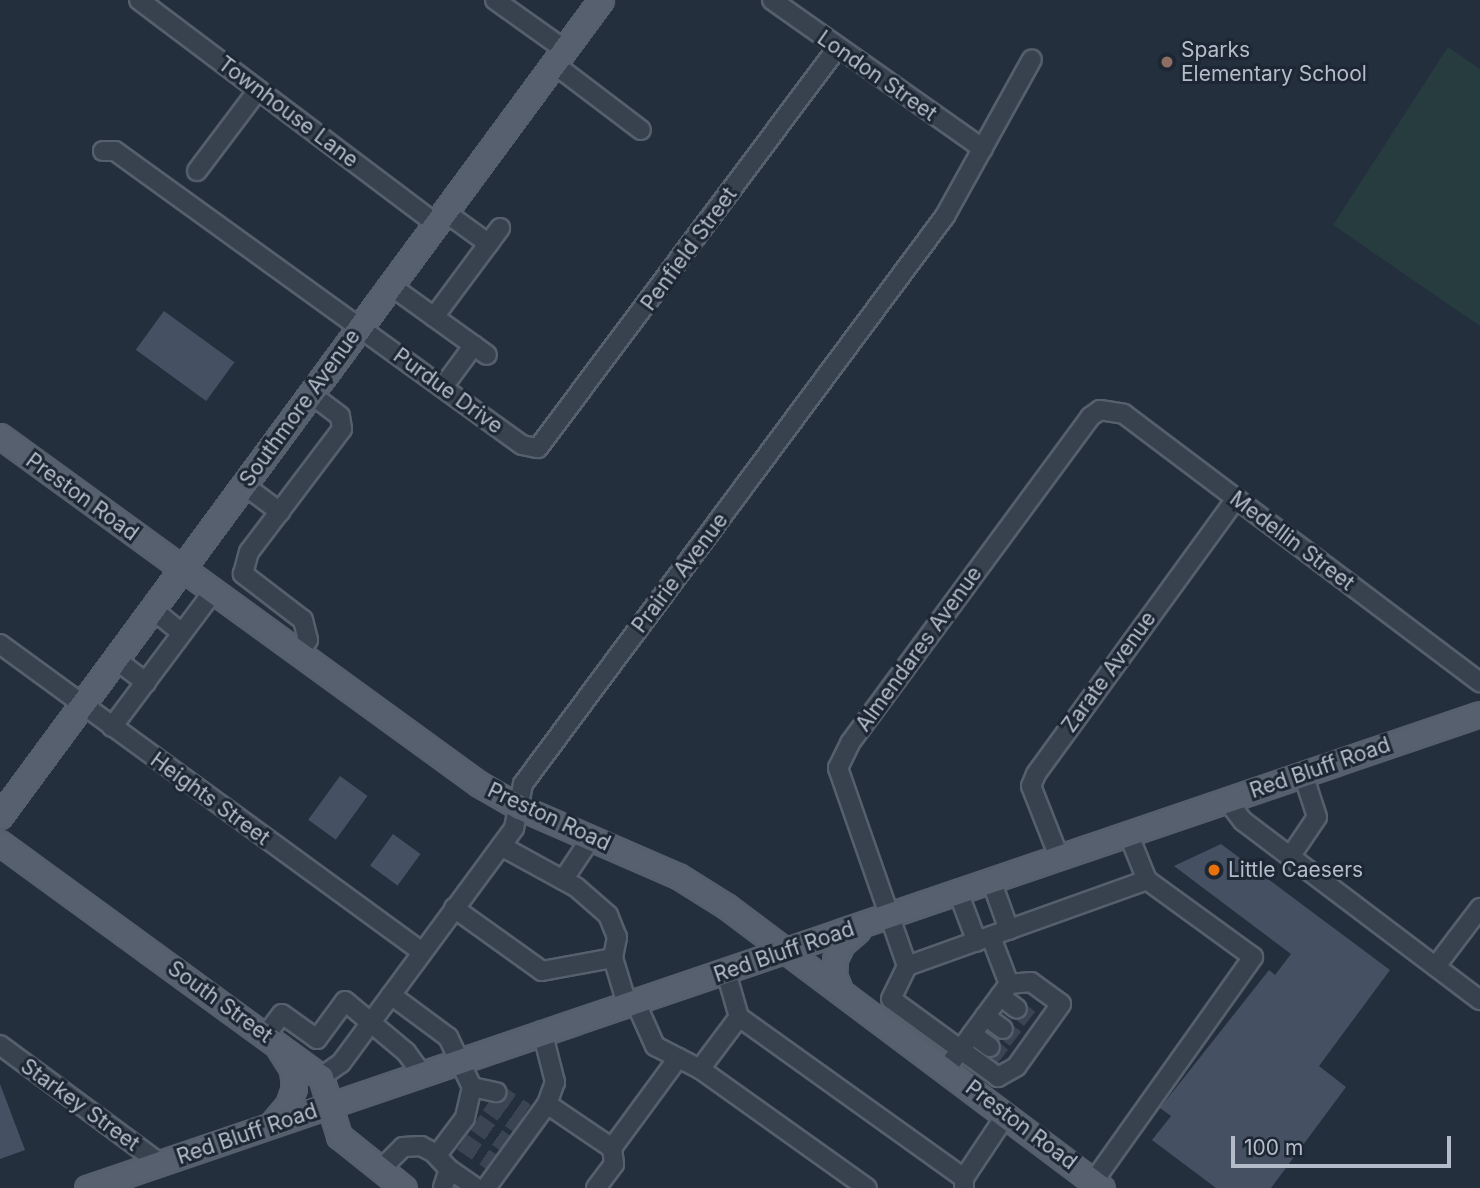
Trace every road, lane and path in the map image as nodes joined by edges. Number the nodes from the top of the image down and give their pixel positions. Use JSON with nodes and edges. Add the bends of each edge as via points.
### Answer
{"nodes":[{"id":1,"x":139,"y":0,"type":"edge"},
{"id":2,"x":495,"y":0,"type":"edge"},
{"id":3,"x":601,"y":0,"type":"edge"},
{"id":4,"x":772,"y":0,"type":"edge"},
{"id":5,"x":837,"y":49,"type":"junction"},
{"id":6,"x":559,"y":57,"type":"junction"},
{"id":7,"x":1032,"y":59,"type":"dead end"},
{"id":8,"x":258,"y":90,"type":"junction"},
{"id":9,"x":641,"y":130,"type":"dead end"},
{"id":10,"x":983,"y":149,"type":"junction"},
{"id":11,"x":103,"y":151,"type":"dead end"},
{"id":12,"x":197,"y":171,"type":"dead end"},
{"id":13,"x":441,"y":218,"type":"junction"},
{"id":14,"x":500,"y":228,"type":"dead end"},
{"id":15,"x":489,"y":244,"type":"junction"},
{"id":16,"x":391,"y":286,"type":"junction"},
{"id":17,"x":434,"y":317,"type":"junction"},
{"id":18,"x":360,"y":326,"type":"junction"},
{"id":19,"x":443,"y":387,"type":"junction"},
{"id":20,"x":311,"y":394,"type":"junction"},
{"id":21,"x":1100,"y":410,"type":"joint"},
{"id":22,"x":0,"y":436,"type":"edge"},
{"id":23,"x":538,"y":448,"type":"joint"},
{"id":24,"x":244,"y":485,"type":"junction"},
{"id":25,"x":1236,"y":499,"type":"junction"},
{"id":26,"x":279,"y":512,"type":"junction"},
{"id":27,"x":182,"y":569,"type":"junction"},
{"id":28,"x":213,"y":593,"type":"junction"},
{"id":29,"x":152,"y":609,"type":"junction"},
{"id":30,"x":182,"y":633,"type":"junction"},
{"id":31,"x":0,"y":644,"type":"edge"},
{"id":32,"x":297,"y":654,"type":"junction"},
{"id":33,"x":115,"y":659,"type":"junction"},
{"id":34,"x":146,"y":682,"type":"junction"},
{"id":35,"x":1480,"y":682,"type":"edge"},
{"id":36,"x":82,"y":704,"type":"junction"},
{"id":37,"x":1480,"y":714,"type":"edge"},
{"id":38,"x":112,"y":727,"type":"junction"},
{"id":39,"x":1303,"y":774,"type":"junction"},
{"id":40,"x":1227,"y":800,"type":"junction"},
{"id":41,"x":519,"y":807,"type":"junction"},
{"id":42,"x":0,"y":816,"type":"edge"},
{"id":43,"x":1128,"y":833,"type":"junction"},
{"id":44,"x":591,"y":838,"type":"junction"},
{"id":45,"x":0,"y":843,"type":"edge"},
{"id":46,"x":501,"y":846,"type":"junction"},
{"id":47,"x":1059,"y":857,"type":"junction"},
{"id":48,"x":1290,"y":857,"type":"junction"},
{"id":49,"x":563,"y":880,"type":"junction"},
{"id":50,"x":991,"y":880,"type":"junction"},
{"id":51,"x":1147,"y":880,"type":"junction"},
{"id":52,"x":958,"y":892,"type":"junction"},
{"id":53,"x":454,"y":908,"type":"junction"},
{"id":54,"x":1480,"y":908,"type":"edge"},
{"id":55,"x":887,"y":916,"type":"junction"},
{"id":56,"x":863,"y":926,"type":"junction"},
{"id":57,"x":1009,"y":930,"type":"junction"},
{"id":58,"x":984,"y":939,"type":"junction"},
{"id":59,"x":422,"y":952,"type":"junction"},
{"id":60,"x":787,"y":953,"type":"junction"},
{"id":61,"x":613,"y":958,"type":"junction"},
{"id":62,"x":907,"y":966,"type":"junction"},
{"id":63,"x":1436,"y":966,"type":"junction"},
{"id":64,"x":726,"y":972,"type":"junction"},
{"id":65,"x":840,"y":990,"type":"junction"},
{"id":66,"x":1004,"y":990,"type":"junction"},
{"id":67,"x":391,"y":995,"type":"junction"},
{"id":68,"x":891,"y":999,"type":"junction"},
{"id":69,"x":1480,"y":999,"type":"edge"},
{"id":70,"x":631,"y":1003,"type":"junction"},
{"id":71,"x":985,"y":1016,"type":"junction"},
{"id":72,"x":739,"y":1017,"type":"junction"},
{"id":73,"x":880,"y":1019,"type":"junction"},
{"id":74,"x":1030,"y":1019,"type":"junction"},
{"id":75,"x":372,"y":1021,"type":"junction"},
{"id":76,"x":542,"y":1031,"type":"junction"},
{"id":77,"x":309,"y":1034,"type":"junction"},
{"id":78,"x":972,"y":1034,"type":"junction"},
{"id":79,"x":1016,"y":1039,"type":"junction"},
{"id":80,"x":278,"y":1044,"type":"junction"},
{"id":81,"x":0,"y":1045,"type":"edge"},
{"id":82,"x":960,"y":1049,"type":"junction"},
{"id":83,"x":1003,"y":1057,"type":"junction"},
{"id":84,"x":678,"y":1058,"type":"junction"},
{"id":85,"x":460,"y":1059,"type":"junction"},
{"id":86,"x":947,"y":1068,"type":"junction"},
{"id":87,"x":700,"y":1069,"type":"junction"},
{"id":88,"x":421,"y":1073,"type":"junction"},
{"id":89,"x":321,"y":1077,"type":"junction"},
{"id":90,"x":330,"y":1104,"type":"junction"},
{"id":91,"x":548,"y":1104,"type":"junction"},
{"id":92,"x":1006,"y":1115,"type":"junction"},
{"id":93,"x":271,"y":1125,"type":"junction"},
{"id":94,"x":612,"y":1148,"type":"junction"},
{"id":95,"x":443,"y":1162,"type":"junction"},
{"id":96,"x":161,"y":1164,"type":"junction"},
{"id":97,"x":381,"y":1169,"type":"junction"},
{"id":98,"x":964,"y":1183,"type":"edge"},
{"id":99,"x":1098,"y":1185,"type":"edge"},
{"id":100,"x":87,"y":1188,"type":"edge"},
{"id":101,"x":404,"y":1188,"type":"edge"},
{"id":102,"x":443,"y":1188,"type":"edge"},
{"id":103,"x":476,"y":1188,"type":"edge"},
{"id":104,"x":486,"y":1188,"type":"edge"},
{"id":105,"x":596,"y":1188,"type":"edge"},
{"id":106,"x":867,"y":1188,"type":"edge"}],
"edges":[{"from":1,"to":8,"type":"street","name":"Townhouse Lane"},
{"from":2,"to":6,"type":"street"},
{"from":3,"to":6,"type":"main road","name":"Southmore Avenue"},
{"from":4,"to":5,"type":"street","name":"London Street"},
{"from":5,"to":10,"type":"street","name":"London Street"},
{"from":5,"to":23,"type":"street","name":"Penfield Street"},
{"from":6,"to":9,"type":"street"},
{"from":6,"to":13,"type":"main road","name":"Southmore Avenue"},
{"from":7,"to":10,"type":"street","name":"Prairie Avenue"},
{"from":8,"to":12,"type":"street"},
{"from":8,"to":13,"type":"street","name":"Townhouse Lane"},
{"from":10,"to":41,"type":"street","name":"Prairie Avenue","via":[[945,216],[523,784]]},
{"from":11,"to":18,"type":"street","name":"Purdue Drive","via":[[115,151]]},
{"from":13,"to":15,"type":"street","name":"Townhouse Lane"},
{"from":13,"to":16,"type":"main road","name":"Southmore Avenue"},
{"from":14,"to":15,"type":"street"},
{"from":15,"to":17,"type":"street"},
{"from":16,"to":17,"type":"street"},
{"from":16,"to":18,"type":"main road","name":"Southmore Avenue"},
{"from":17,"to":19,"type":"street","via":[[480,350]]},
{"from":18,"to":19,"type":"street","name":"Purdue Drive"},
{"from":18,"to":20,"type":"main road","name":"Southmore Avenue"},
{"from":19,"to":23,"type":"street","name":"Purdue Drive","via":[[523,446]]},
{"from":20,"to":24,"type":"main road","name":"Southmore Avenue"},
{"from":20,"to":26,"type":"street","via":[[340,416],[342,429]]},
{"from":21,"to":25,"type":"street","name":"Medellin Street","via":[[1124,414]]},
{"from":21,"to":55,"type":"street","name":"Almendares Avenue","via":[[1090,417],[840,758],[840,781]]},
{"from":22,"to":27,"type":"main road","name":"Preston Road"},
{"from":24,"to":26,"type":"street"},
{"from":24,"to":27,"type":"main road","name":"Southmore Avenue"},
{"from":25,"to":35,"type":"street","name":"Medellin Street"},
{"from":25,"to":47,"type":"street","name":"Zarate Avenue","via":[[1036,774],[1031,786]]},
{"from":26,"to":32,"type":"street","via":[[249,552],[243,574],[303,620],[308,640]]},
{"from":27,"to":28,"type":"main road","name":"Preston Road"},
{"from":27,"to":29,"type":"main road","name":"Southmore Avenue"},
{"from":28,"to":30,"type":"street"},
{"from":28,"to":32,"type":"main road","name":"Preston Road"},
{"from":29,"to":30,"type":"street"},
{"from":29,"to":33,"type":"main road","name":"Southmore Avenue"},
{"from":30,"to":34,"type":"street"},
{"from":31,"to":36,"type":"street","name":"Heights Street"},
{"from":32,"to":41,"type":"main road","name":"Preston Road","via":[[479,784]]},
{"from":33,"to":34,"type":"street"},
{"from":33,"to":36,"type":"main road","name":"Southmore Avenue"},
{"from":34,"to":38,"type":"street"},
{"from":36,"to":38,"type":"street","name":"Heights Street"},
{"from":36,"to":42,"type":"main road","name":"Southmore Avenue"},
{"from":37,"to":39,"type":"main road","name":"Red Bluff Road"},
{"from":38,"to":59,"type":"street","name":"Heights Street"},
{"from":39,"to":40,"type":"main road","name":"Red Bluff Road"},
{"from":39,"to":48,"type":"street","via":[[1317,817]]},
{"from":40,"to":43,"type":"main road","name":"Red Bluff Road"},
{"from":40,"to":48,"type":"street","via":[[1243,821]]},
{"from":41,"to":44,"type":"main road","name":"Preston Road"},
{"from":41,"to":46,"type":"street","name":"Prairie Avenue","via":[[514,828]]},
{"from":43,"to":47,"type":"main road","name":"Red Bluff Road"},
{"from":43,"to":51,"type":"street"},
{"from":44,"to":49,"type":"street"},
{"from":44,"to":60,"type":"main road","name":"Preston Road","via":[[678,876]]},
{"from":45,"to":80,"type":"main road","name":"South Street"},
{"from":46,"to":49,"type":"street"},
{"from":46,"to":53,"type":"street","name":"Prairie Avenue"},
{"from":47,"to":50,"type":"main road","name":"Red Bluff Road"},
{"from":48,"to":63,"type":"street"},
{"from":49,"to":61,"type":"street","via":[[608,915],[617,937]]},
{"from":50,"to":52,"type":"main road","name":"Red Bluff Road"},
{"from":50,"to":57,"type":"street"},
{"from":51,"to":57,"type":"street"},
{"from":51,"to":99,"type":"street","via":[[1252,957]]},
{"from":52,"to":55,"type":"main road","name":"Red Bluff Road"},
{"from":52,"to":58,"type":"street"},
{"from":53,"to":59,"type":"street","name":"Prairie Avenue"},
{"from":53,"to":61,"type":"street","via":[[542,971]]},
{"from":54,"to":63,"type":"street"},
{"from":55,"to":56,"type":"main road","name":"Red Bluff Road"},
{"from":55,"to":62,"type":"street","name":"Almendares Avenue"},
{"from":56,"to":60,"type":"main road","name":"Red Bluff Road"},
{"from":56,"to":65,"type":"main road","via":[[842,944],[835,959],[834,975]]},
{"from":57,"to":58,"type":"street"},
{"from":58,"to":62,"type":"street"},
{"from":58,"to":66,"type":"street"},
{"from":59,"to":67,"type":"street","name":"Prairie Avenue"},
{"from":60,"to":64,"type":"main road","name":"Red Bluff Road"},
{"from":60,"to":65,"type":"main road","name":"Preston Road"},
{"from":61,"to":70,"type":"street"},
{"from":62,"to":68,"type":"street"},
{"from":63,"to":69,"type":"street"},
{"from":64,"to":70,"type":"main road","name":"Red Bluff Road"},
{"from":64,"to":72,"type":"street"},
{"from":65,"to":73,"type":"main road","name":"Preston Road"},
{"from":66,"to":71,"type":"street"},
{"from":66,"to":74,"type":"street"},
{"from":66,"to":74,"type":"street","via":[[1031,982],[1061,1004]]},
{"from":67,"to":75,"type":"street","name":"Prairie Avenue"},
{"from":67,"to":85,"type":"street","via":[[448,1037]]},
{"from":68,"to":73,"type":"street"},
{"from":68,"to":82,"type":"street"},
{"from":70,"to":76,"type":"main road","name":"Red Bluff Road"},
{"from":70,"to":84,"type":"street","via":[[654,1046]]},
{"from":71,"to":78,"type":"street"},
{"from":71,"to":79,"type":"street"},
{"from":72,"to":87,"type":"street"},
{"from":72,"to":98,"type":"street"},
{"from":73,"to":86,"type":"main road","name":"Preston Road"},
{"from":74,"to":79,"type":"street"},
{"from":75,"to":77,"type":"street","via":[[345,1001],[317,1039]]},
{"from":75,"to":88,"type":"street"},
{"from":75,"to":89,"type":"street","name":"Prairie Avenue","via":[[341,1063]]},
{"from":76,"to":85,"type":"main road","name":"Red Bluff Road"},
{"from":76,"to":91,"type":"street","via":[[555,1082]]},
{"from":77,"to":80,"type":"street"},
{"from":77,"to":80,"type":"street","via":[[282,1014]]},
{"from":78,"to":82,"type":"street"},
{"from":78,"to":83,"type":"street"},
{"from":79,"to":83,"type":"street"},
{"from":80,"to":89,"type":"main road","name":"South Street"},
{"from":80,"to":93,"type":"main road","via":[[292,1069],[294,1088],[288,1105]]},
{"from":81,"to":96,"type":"street","name":"Starkey Street"},
{"from":82,"to":83,"type":"street","via":[[998,1077]]},
{"from":82,"to":86,"type":"street"},
{"from":84,"to":87,"type":"street"},
{"from":84,"to":94,"type":"street"},
{"from":85,"to":88,"type":"main road","name":"Red Bluff Road"},
{"from":85,"to":95,"type":"street","via":[[482,1094]]},
{"from":86,"to":92,"type":"main road","name":"Preston Road"},
{"from":87,"to":106,"type":"street"},
{"from":88,"to":90,"type":"main road","name":"Red Bluff Road"},
{"from":89,"to":90,"type":"main road"},
{"from":90,"to":93,"type":"main road","name":"Red Bluff Road"},
{"from":90,"to":97,"type":"main road","via":[[339,1136]]},
{"from":91,"to":94,"type":"street"},
{"from":91,"to":104,"type":"street","via":[[527,1122],[496,1165]]},
{"from":92,"to":98,"type":"street"},
{"from":92,"to":99,"type":"main road","name":"Preston Road"},
{"from":93,"to":96,"type":"main road","name":"Red Bluff Road"},
{"from":94,"to":105,"type":"street","via":[[614,1164]]},
{"from":95,"to":97,"type":"street","via":[[421,1146],[403,1147]]},
{"from":95,"to":102,"type":"street"},
{"from":95,"to":103,"type":"street"},
{"from":96,"to":100,"type":"main road","name":"Red Bluff Road"},
{"from":97,"to":101,"type":"main road"}]}
